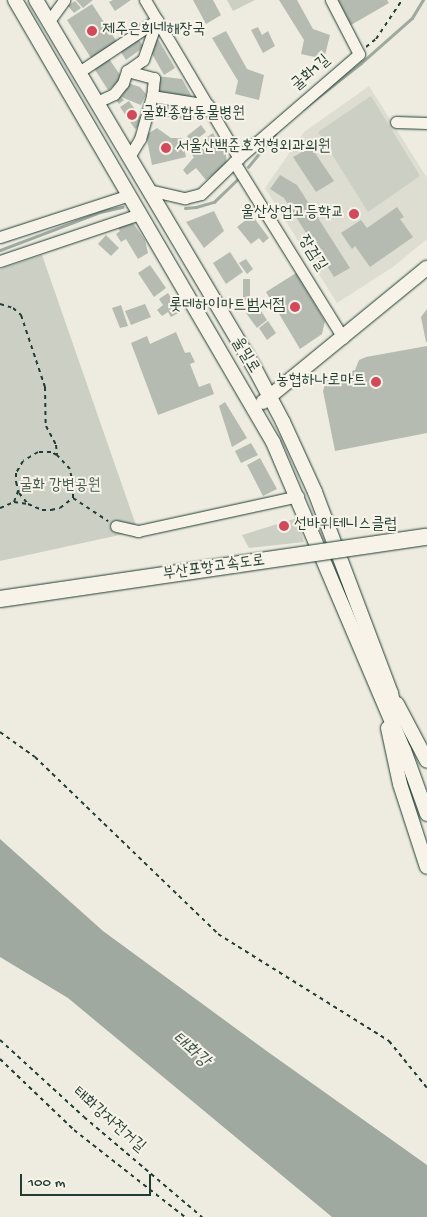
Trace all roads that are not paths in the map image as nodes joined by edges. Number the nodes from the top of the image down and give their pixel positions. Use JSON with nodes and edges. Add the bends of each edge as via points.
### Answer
{"nodes":[{"id":1,"x":14,"y":0,"type":"edge"},
{"id":2,"x":36,"y":0,"type":"edge"},
{"id":3,"x":64,"y":0,"type":"edge"},
{"id":4,"x":145,"y":0,"type":"edge"},
{"id":5,"x":331,"y":0,"type":"edge"},
{"id":6,"x":157,"y":20,"type":"junction"},
{"id":7,"x":49,"y":21,"type":"junction"},
{"id":8,"x":128,"y":71,"type":"junction"},
{"id":9,"x":79,"y":72,"type":"junction"},
{"id":10,"x":152,"y":96,"type":"junction"},
{"id":11,"x":97,"y":102,"type":"junction"},
{"id":12,"x":208,"y":105,"type":"junction"},
{"id":13,"x":396,"y":122,"type":"dead end"},
{"id":14,"x":427,"y":123,"type":"edge"},
{"id":15,"x":129,"y":157,"type":"junction"},
{"id":16,"x":236,"y":160,"type":"junction"},
{"id":17,"x":149,"y":190,"type":"junction"},
{"id":18,"x":129,"y":196,"type":"junction"},
{"id":19,"x":140,"y":214,"type":"junction"},
{"id":20,"x":0,"y":237,"type":"edge"},
{"id":21,"x":0,"y":261,"type":"edge"},
{"id":22,"x":427,"y":268,"type":"edge"},
{"id":23,"x":343,"y":338,"type":"junction"},
{"id":24,"x":270,"y":398,"type":"junction"},
{"id":25,"x":254,"y":407,"type":"junction"},
{"id":26,"x":298,"y":496,"type":"junction"},
{"id":27,"x":116,"y":526,"type":"road end"},
{"id":28,"x":427,"y":527,"type":"edge"},
{"id":29,"x":427,"y":537,"type":"edge"},
{"id":30,"x":0,"y":587,"type":"edge"},
{"id":31,"x":0,"y":599,"type":"edge"},
{"id":32,"x":386,"y":695,"type":"junction"},
{"id":33,"x":427,"y":760,"type":"edge"},
{"id":34,"x":427,"y":814,"type":"edge"},
{"id":35,"x":427,"y":867,"type":"edge"}],
"edges":[{"from":1,"to":18,"type":"main road","name":"울밀로"},
{"from":2,"to":7,"type":"main road","name":"울밀로"},
{"from":3,"to":7,"type":"street"},
{"from":4,"to":6,"type":"street"},
{"from":5,"to":16,"type":"street","name":"굴화1길","via":[[359,54]]},
{"from":6,"to":8,"type":"street","via":[[143,60]]},
{"from":6,"to":9,"type":"street"},
{"from":6,"to":12,"type":"street"},
{"from":7,"to":9,"type":"main road","name":"울밀로"},
{"from":8,"to":10,"type":"street","via":[[154,78]]},
{"from":8,"to":11,"type":"street","via":[[114,94]]},
{"from":9,"to":11,"type":"main road","name":"울밀로"},
{"from":10,"to":12,"type":"street"},
{"from":10,"to":15,"type":"street","via":[[140,139]]},
{"from":11,"to":15,"type":"main road","name":"울밀로"},
{"from":12,"to":16,"type":"street"},
{"from":13,"to":14,"type":"street"},
{"from":15,"to":17,"type":"main road","name":"울밀로"},
{"from":16,"to":17,"type":"street","name":"굴화1길","via":[[202,194],[185,198]]},
{"from":16,"to":23,"type":"street","name":"장검길"},
{"from":17,"to":24,"type":"main road","name":"울밀로"},
{"from":18,"to":19,"type":"main road","name":"울밀로"},
{"from":18,"to":20,"type":"street"},
{"from":19,"to":21,"type":"street"},
{"from":19,"to":25,"type":"main road","name":"울밀로"},
{"from":22,"to":23,"type":"main road"},
{"from":23,"to":24,"type":"main road"},
{"from":24,"to":25,"type":"main road"},
{"from":24,"to":32,"type":"main road","name":"울밀로","via":[[315,492]]},
{"from":25,"to":26,"type":"main road","name":"울밀로"},
{"from":26,"to":27,"type":"street","via":[[138,531]]},
{"from":26,"to":32,"type":"main road","name":"울밀로","via":[[351,630]]},
{"from":28,"to":30,"type":"highway","name":"부산포항고속도로","via":[[187,564]]},
{"from":29,"to":31,"type":"highway","name":"부산포항고속도로","bridge":true},
{"from":32,"to":33,"type":"main road"},
{"from":32,"to":34,"type":"main road","name":"울밀로"},
{"from":32,"to":35,"type":"main road","via":[[400,784]]}]}
